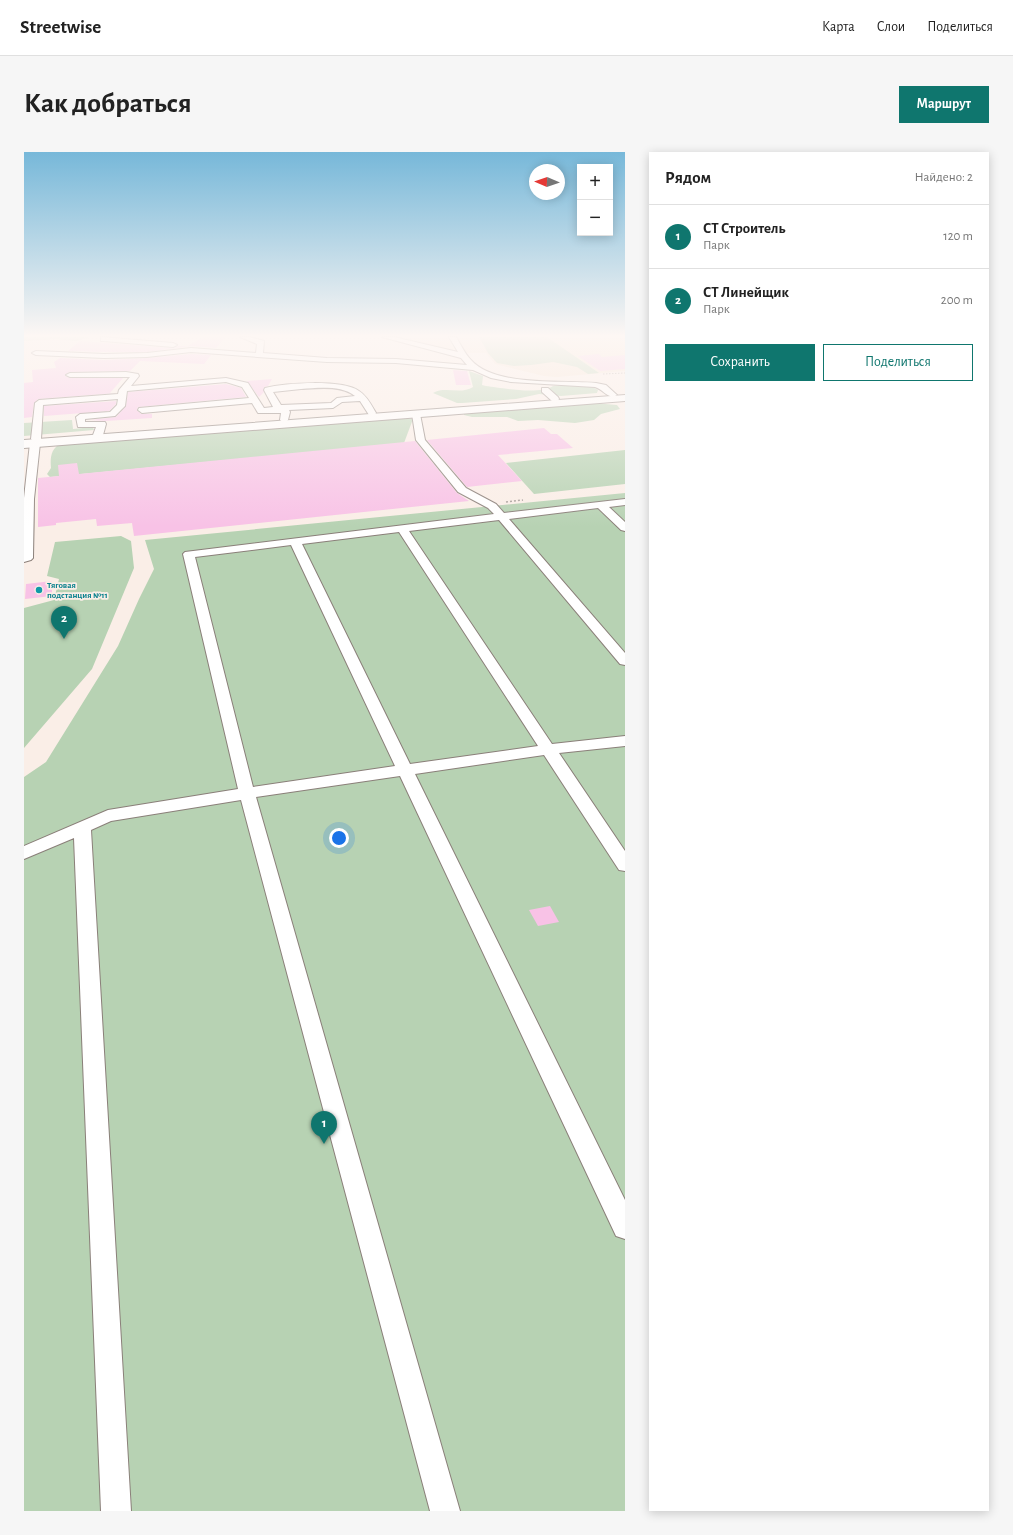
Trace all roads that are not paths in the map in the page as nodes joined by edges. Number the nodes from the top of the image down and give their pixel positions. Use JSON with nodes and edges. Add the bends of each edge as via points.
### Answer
{"nodes":[{"id":1,"x":59,"y":400,"type":"edge"},
{"id":2,"x":121,"y":400,"type":"edge"},
{"id":3,"x":250,"y":400,"type":"edge"},
{"id":4,"x":255,"y":400,"type":"edge"},
{"id":5,"x":273,"y":400,"type":"edge"},
{"id":6,"x":339,"y":400,"type":"edge"},
{"id":7,"x":363,"y":400,"type":"edge"},
{"id":8,"x":536,"y":400,"type":"edge"},
{"id":9,"x":593,"y":400,"type":"edge"},
{"id":10,"x":142,"y":410,"type":"dead end"},
{"id":11,"x":281,"y":412,"type":"junction"},
{"id":12,"x":372,"y":413,"type":"junction"},
{"id":13,"x":416,"y":414,"type":"junction"},
{"id":14,"x":98,"y":434,"type":"junction"},
{"id":15,"x":30,"y":441,"type":"edge"},
{"id":16,"x":625,"y":502,"type":"edge"},
{"id":17,"x":601,"y":505,"type":"junction"},
{"id":18,"x":503,"y":517,"type":"junction"},
{"id":19,"x":625,"y":528,"type":"edge"},
{"id":20,"x":402,"y":529,"type":"junction"},
{"id":21,"x":295,"y":542,"type":"junction"},
{"id":22,"x":24,"y":559,"type":"edge"},
{"id":23,"x":625,"y":661,"type":"edge"},
{"id":24,"x":625,"y":740,"type":"edge"},
{"id":25,"x":548,"y":749,"type":"junction"},
{"id":26,"x":405,"y":770,"type":"junction"},
{"id":27,"x":247,"y":793,"type":"junction"},
{"id":28,"x":82,"y":827,"type":"junction"},
{"id":29,"x":24,"y":853,"type":"edge"},
{"id":30,"x":625,"y":865,"type":"edge"},
{"id":31,"x":625,"y":1227,"type":"edge"},
{"id":32,"x":116,"y":1511,"type":"edge"},
{"id":33,"x":445,"y":1511,"type":"edge"}],
"edges":[{"from":1,"to":15,"type":"lane","via":[[39,403]]},
{"from":2,"to":14,"type":"lane","via":[[120,406],[112,414],[80,417],[81,425],[102,424]]},
{"from":3,"to":10,"type":"lane"},
{"from":4,"to":11,"type":"lane","via":[[261,411]]},
{"from":5,"to":11,"type":"lane"},
{"from":6,"to":11,"type":"lane","via":[[333,405]]},
{"from":7,"to":12,"type":"lane"},
{"from":8,"to":12,"type":"main road"},
{"from":9,"to":13,"type":"main road"},
{"from":11,"to":12,"type":"main road"},
{"from":11,"to":14,"type":"main road"},
{"from":13,"to":15,"type":"main road"},
{"from":13,"to":18,"type":"lane","via":[[421,440],[462,490],[492,506]]},
{"from":14,"to":15,"type":"main road"},
{"from":15,"to":22,"type":"lane","via":[[28,558]]},
{"from":16,"to":17,"type":"lane"},
{"from":17,"to":18,"type":"lane"},
{"from":17,"to":19,"type":"lane"},
{"from":18,"to":20,"type":"lane"},
{"from":18,"to":23,"type":"lane"},
{"from":20,"to":21,"type":"lane"},
{"from":20,"to":25,"type":"lane"},
{"from":21,"to":26,"type":"lane"},
{"from":21,"to":27,"type":"lane","via":[[189,554]]},
{"from":24,"to":25,"type":"lane"},
{"from":25,"to":26,"type":"lane"},
{"from":25,"to":30,"type":"lane"},
{"from":26,"to":27,"type":"lane"},
{"from":26,"to":31,"type":"lane"},
{"from":27,"to":28,"type":"lane","via":[[108,816]]},
{"from":27,"to":33,"type":"lane"},
{"from":28,"to":29,"type":"lane"},
{"from":28,"to":32,"type":"lane"}]}
